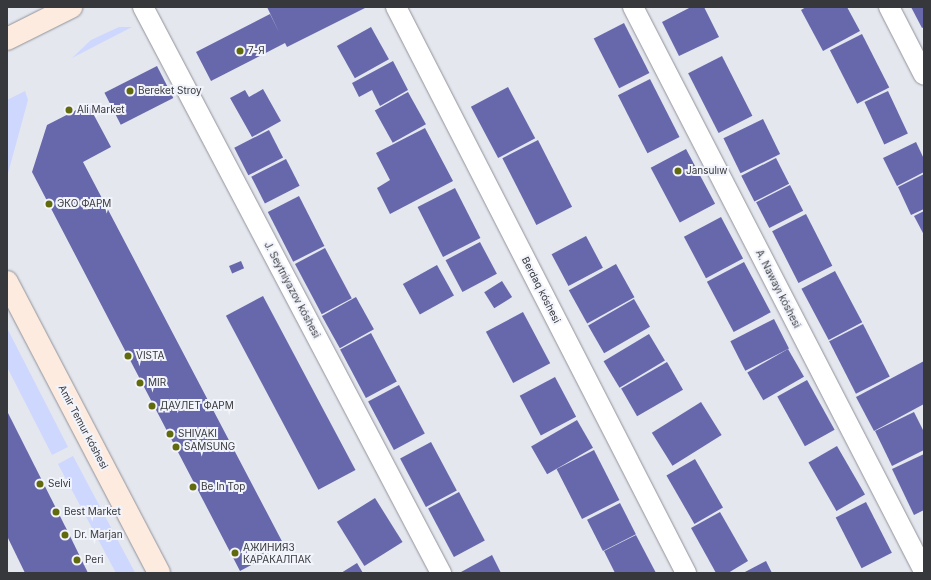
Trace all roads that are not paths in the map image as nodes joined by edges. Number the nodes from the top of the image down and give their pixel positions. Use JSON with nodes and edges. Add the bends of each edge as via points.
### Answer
{"nodes":[{"id":1,"x":71,"y":7,"type":"edge"},
{"id":2,"x":143,"y":7,"type":"edge"},
{"id":3,"x":396,"y":7,"type":"edge"},
{"id":4,"x":633,"y":7,"type":"edge"},
{"id":5,"x":889,"y":7,"type":"edge"},
{"id":6,"x":7,"y":39,"type":"edge"},
{"id":7,"x":924,"y":75,"type":"edge"},
{"id":8,"x":7,"y":282,"type":"edge"},
{"id":9,"x":924,"y":571,"type":"edge"},
{"id":10,"x":159,"y":573,"type":"edge"},
{"id":11,"x":441,"y":573,"type":"edge"},
{"id":12,"x":686,"y":573,"type":"edge"}],
"edges":[{"from":1,"to":6,"type":"main road"},
{"from":2,"to":11,"type":"street","name":"J. Seytniyazov kóshesi"},
{"from":3,"to":12,"type":"street","name":"Berdaq kóshesi"},
{"from":4,"to":9,"type":"street","name":"A. Nawayı kóshesi"},
{"from":5,"to":7,"type":"street"},
{"from":8,"to":10,"type":"main road","name":"Amir Temur kóshesi"}]}
